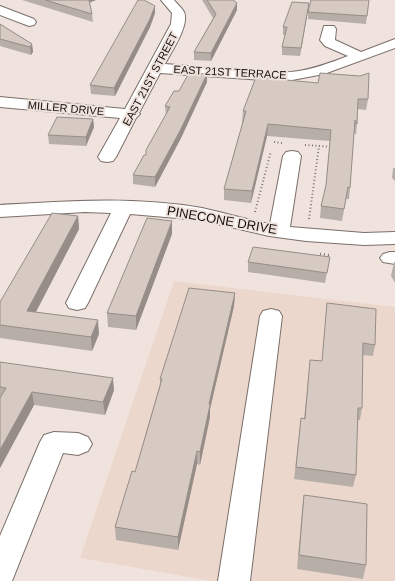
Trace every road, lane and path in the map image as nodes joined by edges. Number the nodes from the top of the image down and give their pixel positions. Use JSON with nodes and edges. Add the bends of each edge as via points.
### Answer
{"nodes":[{"id":1,"x":167,"y":0,"type":"edge"},
{"id":2,"x":0,"y":10,"type":"edge"},
{"id":3,"x":29,"y":22,"type":"dead end"},
{"id":4,"x":329,"y":29,"type":"dead end"},
{"id":5,"x":395,"y":43,"type":"edge"},
{"id":6,"x":361,"y":57,"type":"junction"},
{"id":7,"x":156,"y":68,"type":"junction"},
{"id":8,"x":0,"y":102,"type":"edge"},
{"id":9,"x":132,"y":114,"type":"junction"},
{"id":10,"x":274,"y":142,"type":"dead end"},
{"id":11,"x":319,"y":146,"type":"junction"},
{"id":12,"x":295,"y":148,"type":"junction"},
{"id":13,"x":337,"y":148,"type":"edge"},
{"id":14,"x":107,"y":158,"type":"dead end"},
{"id":15,"x":124,"y":207,"type":"junction"},
{"id":16,"x":0,"y":211,"type":"edge"},
{"id":17,"x":279,"y":231,"type":"junction"},
{"id":18,"x":306,"y":235,"type":"junction"},
{"id":19,"x":395,"y":238,"type":"edge"},
{"id":20,"x":77,"y":302,"type":"dead end"},
{"id":21,"x":271,"y":316,"type":"dead end"},
{"id":22,"x":78,"y":444,"type":"dead end"},
{"id":23,"x":0,"y":573,"type":"edge"},
{"id":24,"x":234,"y":581,"type":"edge"}],
"edges":[{"from":1,"to":7,"type":"street","name":"EAST 21ST STREET","via":[[178,13],[178,24]]},
{"from":2,"to":3,"type":"street"},
{"from":4,"to":6,"type":"street","via":[[327,40],[330,43]]},
{"from":5,"to":6,"type":"street","name":"EAST 21ST TERRACE"},
{"from":6,"to":7,"type":"street","name":"EAST 21ST TERRACE","via":[[319,71],[292,76]]},
{"from":7,"to":9,"type":"street","name":"EAST 21ST STREET"},
{"from":8,"to":9,"type":"street","name":"MILLER DRIVE"},
{"from":9,"to":14,"type":"street","name":"EAST 21ST STREET"},
{"from":10,"to":12,"type":"path"},
{"from":11,"to":12,"type":"path"},
{"from":11,"to":13,"type":"path"},
{"from":11,"to":18,"type":"path"},
{"from":12,"to":17,"type":"street"},
{"from":15,"to":16,"type":"street","name":"PINECONE DRIVE","via":[[56,207]]},
{"from":15,"to":17,"type":"street","name":"PINECONE DRIVE","via":[[184,211]]},
{"from":15,"to":20,"type":"street"},
{"from":17,"to":18,"type":"street","name":"PINECONE DRIVE"},
{"from":18,"to":19,"type":"street","name":"PINECONE DRIVE","via":[[364,239]]},
{"from":21,"to":24,"type":"street"},
{"from":22,"to":23,"type":"street","via":[[54,442]]}]}
